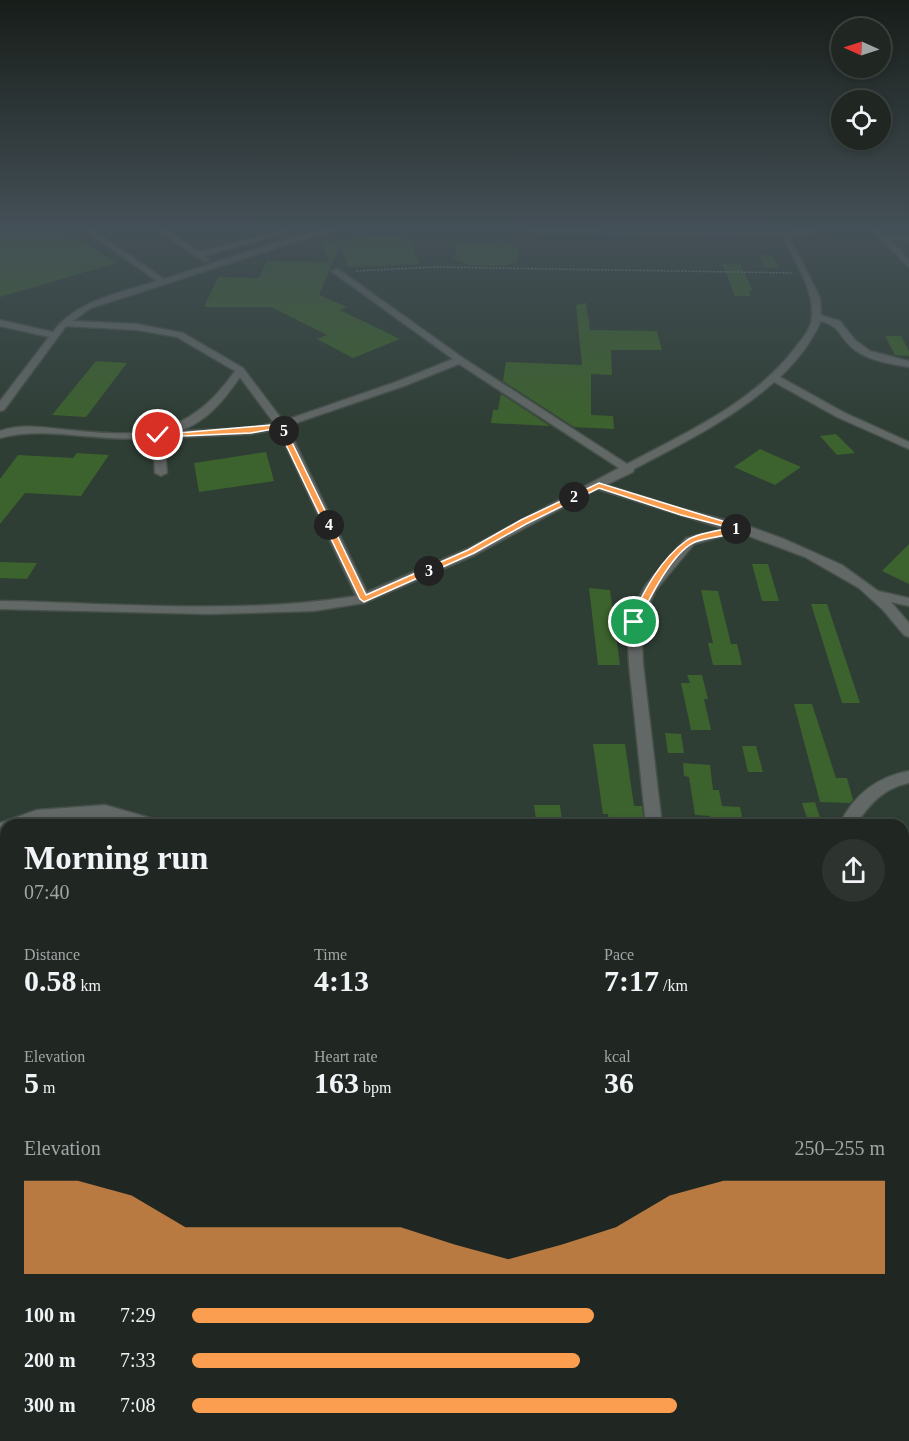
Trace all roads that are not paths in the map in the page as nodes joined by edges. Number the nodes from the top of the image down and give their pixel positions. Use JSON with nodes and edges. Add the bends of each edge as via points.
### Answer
{"nodes":[{"id":1,"x":117,"y":296,"type":"edge"},
{"id":2,"x":370,"y":296,"type":"edge"},
{"id":3,"x":815,"y":296,"type":"edge"},
{"id":4,"x":817,"y":317,"type":"junction"},
{"id":5,"x":0,"y":323,"type":"edge"},
{"id":6,"x":64,"y":323,"type":"junction"},
{"id":7,"x":54,"y":335,"type":"junction"},
{"id":8,"x":460,"y":360,"type":"junction"},
{"id":9,"x":909,"y":363,"type":"edge"},
{"id":10,"x":240,"y":370,"type":"junction"},
{"id":11,"x":775,"y":378,"type":"junction"},
{"id":12,"x":0,"y":408,"type":"edge"},
{"id":13,"x":281,"y":425,"type":"junction"},
{"id":14,"x":0,"y":435,"type":"edge"},
{"id":15,"x":158,"y":435,"type":"junction"},
{"id":16,"x":909,"y":446,"type":"edge"},
{"id":17,"x":630,"y":470,"type":"junction"},
{"id":18,"x":161,"y":473,"type":"dead end"},
{"id":19,"x":599,"y":486,"type":"junction"},
{"id":20,"x":741,"y":528,"type":"junction"},
{"id":21,"x":878,"y":595,"type":"junction"},
{"id":22,"x":364,"y":599,"type":"junction"},
{"id":23,"x":909,"y":602,"type":"edge"},
{"id":24,"x":0,"y":605,"type":"edge"},
{"id":25,"x":909,"y":632,"type":"edge"},
{"id":26,"x":909,"y":777,"type":"edge"},
{"id":27,"x":32,"y":819,"type":"edge"},
{"id":28,"x":130,"y":819,"type":"edge"},
{"id":29,"x":653,"y":819,"type":"edge"},
{"id":30,"x":851,"y":819,"type":"edge"}],
"edges":[{"from":1,"to":6,"type":"street","via":[[88,306]]},
{"from":2,"to":8,"type":"street"},
{"from":3,"to":4,"type":"street"},
{"from":4,"to":9,"type":"street","via":[[837,323],[852,345],[868,355]]},
{"from":4,"to":11,"type":"street","via":[[809,337]]},
{"from":5,"to":7,"type":"street"},
{"from":6,"to":7,"type":"street"},
{"from":6,"to":10,"type":"street","via":[[136,327],[180,335]]},
{"from":7,"to":12,"type":"street"},
{"from":8,"to":13,"type":"street"},
{"from":8,"to":17,"type":"street"},
{"from":10,"to":13,"type":"street"},
{"from":10,"to":15,"type":"street","via":[[211,410],[178,429]]},
{"from":11,"to":16,"type":"street","via":[[841,415]]},
{"from":11,"to":17,"type":"street","via":[[711,424]]},
{"from":13,"to":15,"type":"street","via":[[251,431]]},
{"from":13,"to":22,"type":"street"},
{"from":14,"to":15,"type":"street","via":[[23,430]]},
{"from":15,"to":18,"type":"street"},
{"from":17,"to":19,"type":"street"},
{"from":19,"to":20,"type":"street"},
{"from":19,"to":22,"type":"street","via":[[471,552]]},
{"from":20,"to":21,"type":"street","via":[[814,556],[851,575]]},
{"from":20,"to":29,"type":"street","via":[[690,541],[650,589],[634,622]]},
{"from":21,"to":23,"type":"street"},
{"from":21,"to":25,"type":"street"},
{"from":22,"to":24,"type":"street","via":[[314,608],[209,610]]},
{"from":26,"to":30,"type":"street","via":[[892,779],[862,800]]},
{"from":27,"to":28,"type":"street","via":[[105,812]]}]}
